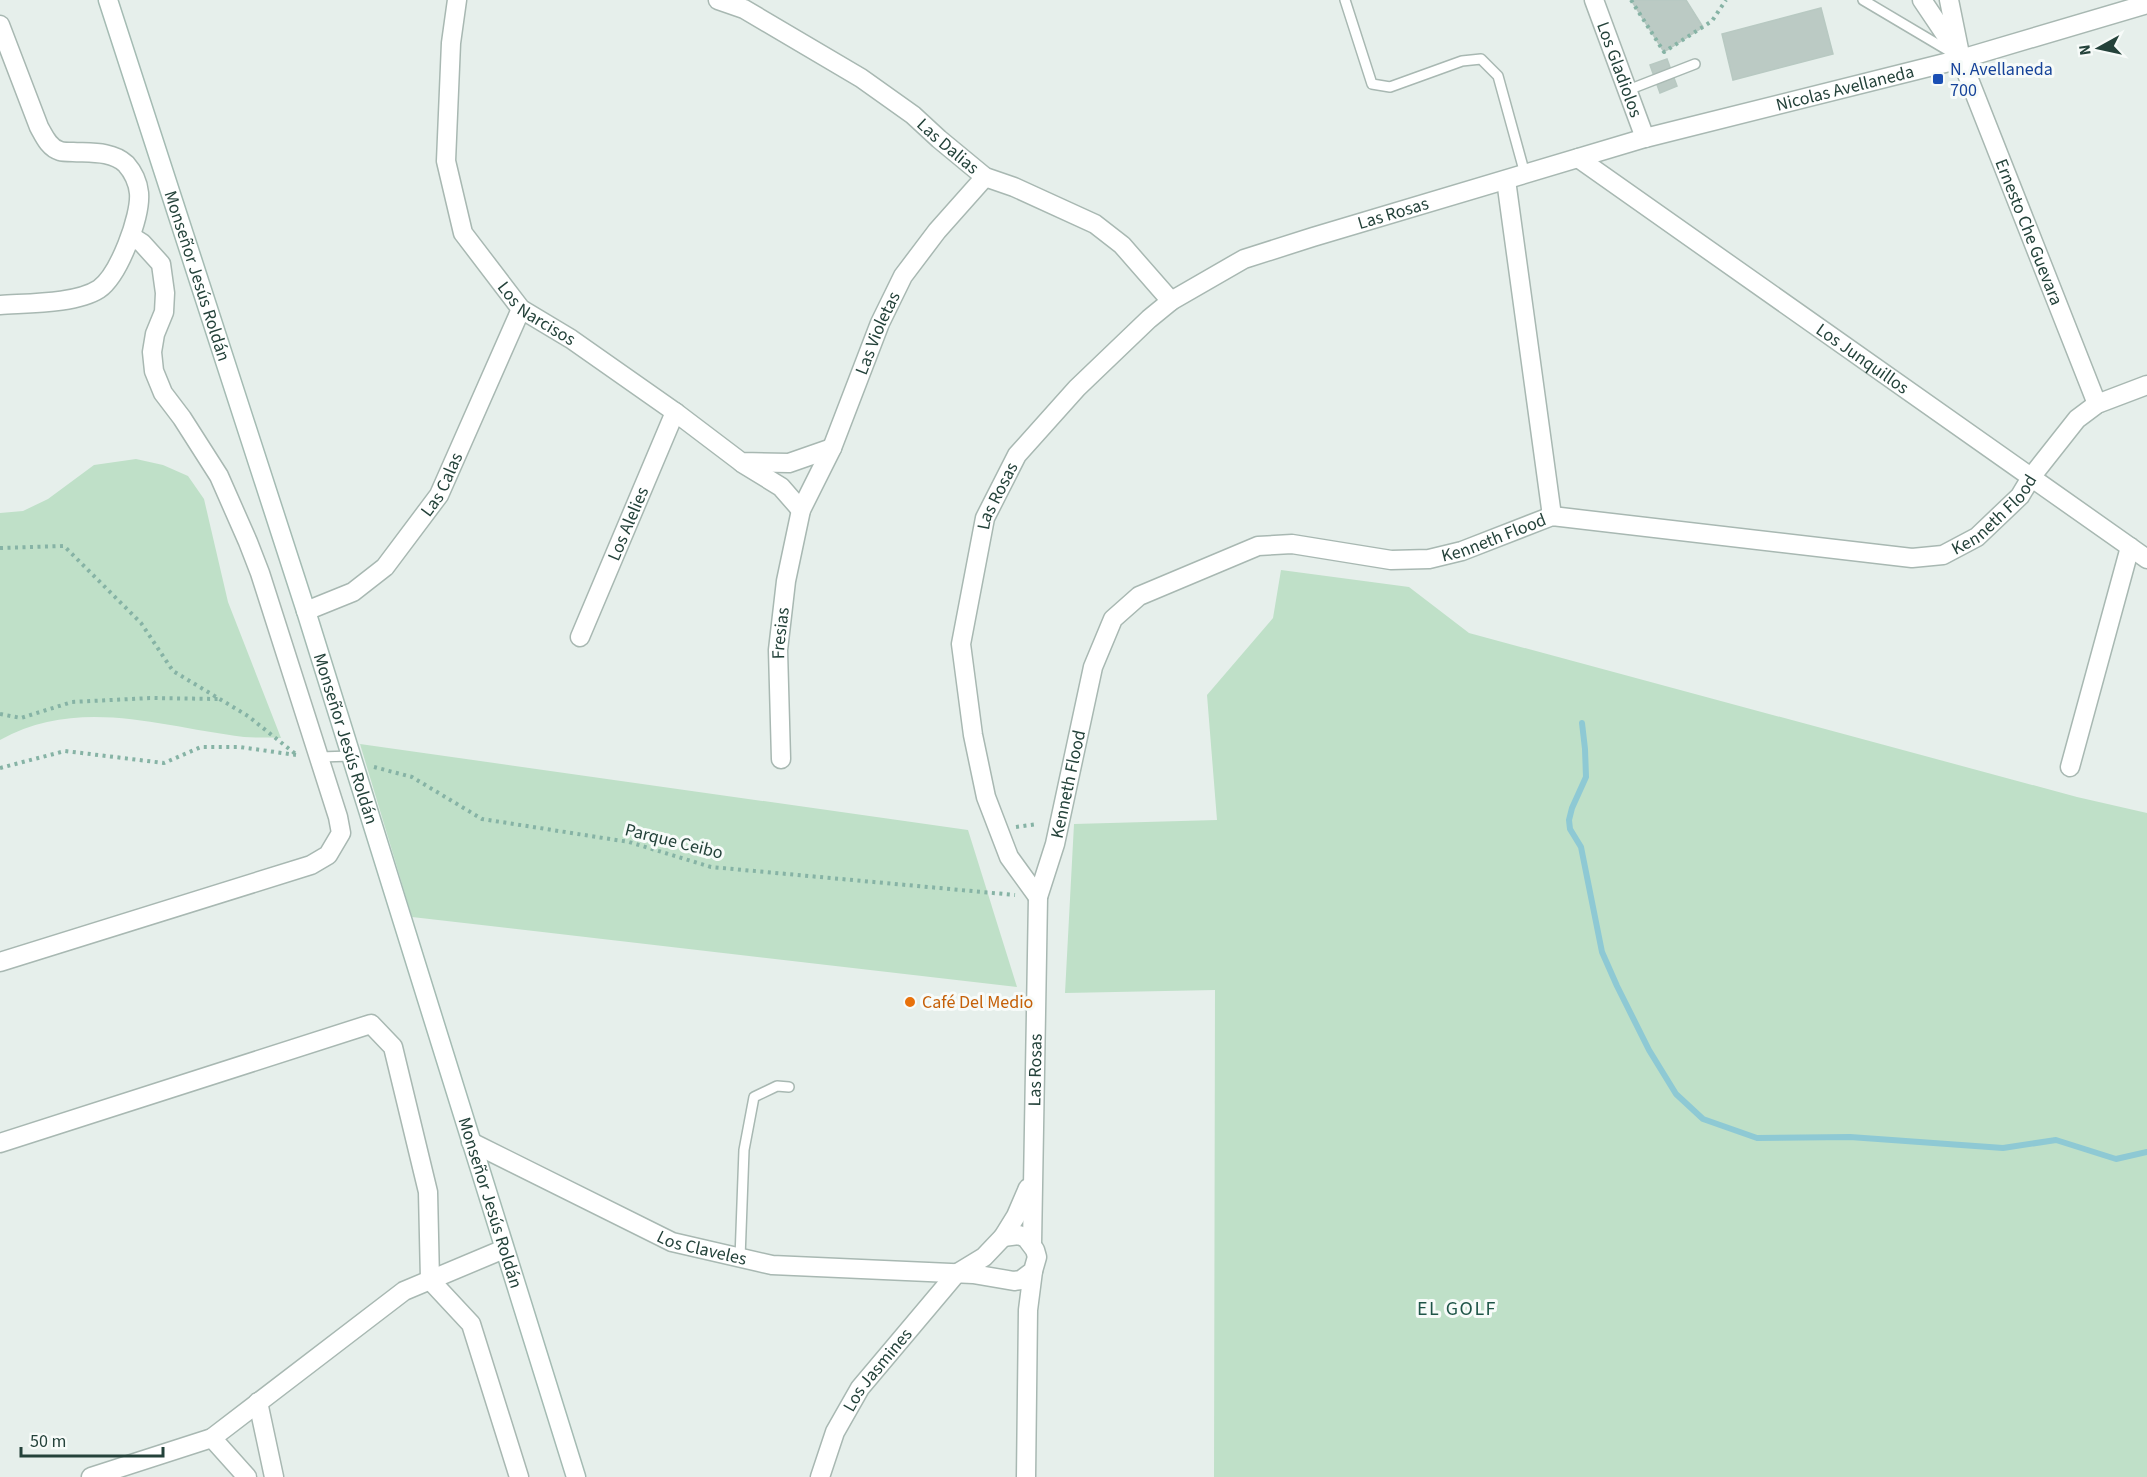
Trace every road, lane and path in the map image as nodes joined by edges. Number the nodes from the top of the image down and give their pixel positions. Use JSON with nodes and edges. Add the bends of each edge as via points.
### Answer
{"nodes":[{"id":1,"x":108,"y":0,"type":"edge"},
{"id":2,"x":457,"y":0,"type":"edge"},
{"id":3,"x":718,"y":0,"type":"edge"},
{"id":4,"x":1345,"y":0,"type":"edge"},
{"id":5,"x":1594,"y":0,"type":"edge"},
{"id":6,"x":1631,"y":0,"type":"edge"},
{"id":7,"x":1726,"y":0,"type":"edge"},
{"id":8,"x":1863,"y":0,"type":"edge"},
{"id":9,"x":1922,"y":0,"type":"edge"},
{"id":10,"x":1949,"y":0,"type":"edge"},
{"id":11,"x":2147,"y":4,"type":"edge"},
{"id":12,"x":0,"y":25,"type":"edge"},
{"id":13,"x":1961,"y":58,"type":"junction"},
{"id":14,"x":1695,"y":64,"type":"dead end"},
{"id":15,"x":1628,"y":90,"type":"junction"},
{"id":16,"x":1645,"y":138,"type":"junction"},
{"id":17,"x":1578,"y":158,"type":"junction"},
{"id":18,"x":1525,"y":174,"type":"junction"},
{"id":19,"x":985,"y":177,"type":"junction"},
{"id":20,"x":1506,"y":180,"type":"junction"},
{"id":21,"x":131,"y":237,"type":"junction"},
{"id":22,"x":1171,"y":301,"type":"junction"},
{"id":23,"x":0,"y":305,"type":"edge"},
{"id":24,"x":521,"y":309,"type":"junction"},
{"id":25,"x":2147,"y":385,"type":"edge"},
{"id":26,"x":2097,"y":404,"type":"junction"},
{"id":27,"x":675,"y":412,"type":"junction"},
{"id":28,"x":832,"y":448,"type":"junction"},
{"id":29,"x":741,"y":462,"type":"junction"},
{"id":30,"x":2032,"y":476,"type":"junction"},
{"id":31,"x":801,"y":510,"type":"junction"},
{"id":32,"x":1552,"y":516,"type":"junction"},
{"id":33,"x":2130,"y":547,"type":"junction"},
{"id":34,"x":0,"y":548,"type":"edge"},
{"id":35,"x":2147,"y":559,"type":"edge"},
{"id":36,"x":306,"y":611,"type":"junction"},
{"id":37,"x":580,"y":636,"type":"dead end"},
{"id":38,"x":219,"y":699,"type":"junction"},
{"id":39,"x":0,"y":714,"type":"edge"},
{"id":40,"x":298,"y":756,"type":"junction"},
{"id":41,"x":320,"y":757,"type":"junction"},
{"id":42,"x":352,"y":758,"type":"junction"},
{"id":43,"x":781,"y":759,"type":"dead end"},
{"id":44,"x":2070,"y":767,"type":"dead end"},
{"id":45,"x":0,"y":768,"type":"edge"},
{"id":46,"x":1038,"y":824,"type":"dead end"},
{"id":47,"x":1016,"y":826,"type":"dead end"},
{"id":48,"x":1038,"y":897,"type":"junction"},
{"id":49,"x":0,"y":962,"type":"edge"},
{"id":50,"x":789,"y":1087,"type":"dead end"},
{"id":51,"x":471,"y":1142,"type":"junction"},
{"id":52,"x":0,"y":1143,"type":"edge"},
{"id":53,"x":1032,"y":1178,"type":"junction"},
{"id":54,"x":998,"y":1242,"type":"junction"},
{"id":55,"x":1032,"y":1244,"type":"junction"},
{"id":56,"x":504,"y":1249,"type":"junction"},
{"id":57,"x":740,"y":1258,"type":"junction"},
{"id":58,"x":1033,"y":1271,"type":"junction"},
{"id":59,"x":917,"y":1272,"type":"junction"},
{"id":60,"x":956,"y":1274,"type":"junction"},
{"id":61,"x":430,"y":1280,"type":"junction"},
{"id":62,"x":1006,"y":1280,"type":"junction"},
{"id":63,"x":1028,"y":1310,"type":"junction"},
{"id":64,"x":924,"y":1311,"type":"junction"},
{"id":65,"x":258,"y":1402,"type":"junction"},
{"id":66,"x":212,"y":1438,"type":"junction"},
{"id":67,"x":91,"y":1477,"type":"edge"},
{"id":68,"x":247,"y":1477,"type":"edge"},
{"id":69,"x":274,"y":1477,"type":"edge"},
{"id":70,"x":519,"y":1477,"type":"edge"},
{"id":71,"x":576,"y":1477,"type":"edge"},
{"id":72,"x":820,"y":1477,"type":"edge"},
{"id":73,"x":1026,"y":1477,"type":"edge"}],
"edges":[{"from":1,"to":36,"type":"street","name":"Monseñor Jesús Roldán"},
{"from":2,"to":24,"type":"street","name":"Los Narcisos","via":[[451,43],[446,161],[463,234]]},
{"from":3,"to":19,"type":"street","name":"Las Dalias","via":[[744,9],[861,78],[913,115]]},
{"from":4,"to":18,"type":"lane","via":[[1372,84],[1390,87],[1462,61],[1481,59],[1492,68],[1498,76]]},
{"from":5,"to":15,"type":"street","name":"Los Gladiolos"},
{"from":6,"to":7,"type":"path","via":[[1664,52],[1712,21]]},
{"from":8,"to":13,"type":"lane"},
{"from":9,"to":13,"type":"street"},
{"from":10,"to":13,"type":"street"},
{"from":11,"to":13,"type":"street","name":"Nicolas Avellaneda"},
{"from":12,"to":21,"type":"street","via":[[48,142],[59,151],[113,155],[135,176],[139,194]]},
{"from":13,"to":16,"type":"street","name":"Nicolas Avellaneda"},
{"from":13,"to":26,"type":"street","name":"Ernesto Che Guevara"},
{"from":14,"to":15,"type":"lane"},
{"from":15,"to":16,"type":"street","name":"Los Gladiolos"},
{"from":16,"to":17,"type":"street","name":"Las Rosas"},
{"from":17,"to":18,"type":"street","name":"Las Rosas"},
{"from":17,"to":30,"type":"street","name":"Los Junquillos"},
{"from":18,"to":20,"type":"street","name":"Las Rosas"},
{"from":19,"to":22,"type":"street","name":"Las Dalias","via":[[1095,224],[1122,245]]},
{"from":19,"to":28,"type":"street","name":"Las Violetas","via":[[903,276],[880,323]]},
{"from":20,"to":22,"type":"street","name":"Las Rosas","via":[[1244,259]]},
{"from":20,"to":32,"type":"street"},
{"from":21,"to":23,"type":"street","via":[[113,274],[100,288],[63,299]]},
{"from":21,"to":41,"type":"street","via":[[161,264],[164,312],[155,334],[154,371],[163,393],[219,476],[248,542]]},
{"from":22,"to":48,"type":"street","name":"Las Rosas","via":[[1077,388],[1017,455],[984,518],[961,644],[973,735],[986,797],[1009,857]]},
{"from":24,"to":27,"type":"street","name":"Los Narcisos"},
{"from":24,"to":36,"type":"street","name":"Las Calas","via":[[439,495],[385,567],[353,592]]},
{"from":25,"to":26,"type":"street","name":"Kenneth Flood"},
{"from":26,"to":30,"type":"street","name":"Kenneth Flood","via":[[2078,419]]},
{"from":27,"to":29,"type":"street","name":"Los Narcisos"},
{"from":27,"to":37,"type":"street","name":"Los Alelies"},
{"from":28,"to":29,"type":"street","via":[[789,463]]},
{"from":28,"to":31,"type":"street","name":"Las Violetas"},
{"from":29,"to":31,"type":"street","name":"Los Narcisos","via":[[781,488]]},
{"from":30,"to":32,"type":"street","name":"Kenneth Flood","via":[[2020,496],[1977,537],[1943,555],[1912,558]]},
{"from":30,"to":33,"type":"street","name":"Los Junquillos"},
{"from":31,"to":43,"type":"street","name":"Fresias","via":[[786,581],[778,650]]},
{"from":32,"to":48,"type":"street","name":"Kenneth Flood","via":[[1429,559],[1391,560],[1293,544],[1258,546],[1138,596],[1113,620],[1093,667],[1055,844]]},
{"from":33,"to":35,"type":"street","name":"Los Junquillos"},
{"from":33,"to":44,"type":"street"},
{"from":34,"to":38,"type":"path","via":[[64,546],[141,622],[173,672]]},
{"from":36,"to":42,"type":"street","name":"Monseñor Jesús Roldán"},
{"from":38,"to":39,"type":"path","via":[[72,702],[21,718]]},
{"from":38,"to":40,"type":"path","via":[[248,716]]},
{"from":40,"to":41,"type":"path"},
{"from":40,"to":45,"type":"path","via":[[240,747],[201,747],[164,763],[65,751]]},
{"from":41,"to":42,"type":"lane"},
{"from":41,"to":49,"type":"street","via":[[341,833],[328,855],[311,865]]},
{"from":42,"to":48,"type":"path","name":"Parque Ceibo","via":[[412,777],[482,819],[629,842],[711,867]]},
{"from":42,"to":51,"type":"street","name":"Monseñor Jesús Roldán"},
{"from":46,"to":47,"type":"path"},
{"from":48,"to":53,"type":"street","name":"Las Rosas"},
{"from":50,"to":57,"type":"lane","via":[[777,1086],[754,1097],[744,1150]]},
{"from":51,"to":56,"type":"street","name":"Monseñor Jesús Roldán"},
{"from":51,"to":57,"type":"street","name":"Los Claveles","via":[[672,1242]]},
{"from":52,"to":61,"type":"street","via":[[371,1024],[393,1047],[428,1192]]},
{"from":53,"to":54,"type":"street","via":[[1016,1216]]},
{"from":53,"to":55,"type":"street","name":"Las Rosas"},
{"from":54,"to":55,"type":"street","via":[[1019,1235]]},
{"from":54,"to":60,"type":"street","name":"Los Jasmines","via":[[976,1263]]},
{"from":54,"to":62,"type":"street","via":[[991,1255],[994,1270]]},
{"from":55,"to":58,"type":"street","via":[[1037,1257]]},
{"from":56,"to":61,"type":"street"},
{"from":56,"to":71,"type":"street","name":"Monseñor Jesús Roldán"},
{"from":57,"to":59,"type":"street","name":"Los Claveles","via":[[772,1265]]},
{"from":58,"to":62,"type":"street","via":[[1021,1280]]},
{"from":58,"to":63,"type":"street"},
{"from":59,"to":60,"type":"street","name":"Los Claveles"},
{"from":59,"to":64,"type":"street","via":[[928,1289]]},
{"from":60,"to":62,"type":"street","name":"Los Claveles"},
{"from":60,"to":64,"type":"street","name":"Los Jasmines"},
{"from":61,"to":65,"type":"street","via":[[404,1291]]},
{"from":61,"to":70,"type":"street","via":[[471,1324]]},
{"from":62,"to":63,"type":"street"},
{"from":63,"to":73,"type":"street"},
{"from":64,"to":72,"type":"street","name":"Los Jasmines","via":[[860,1388],[835,1432]]},
{"from":65,"to":66,"type":"street"},
{"from":65,"to":69,"type":"street"},
{"from":66,"to":67,"type":"street"},
{"from":66,"to":68,"type":"street"}]}
